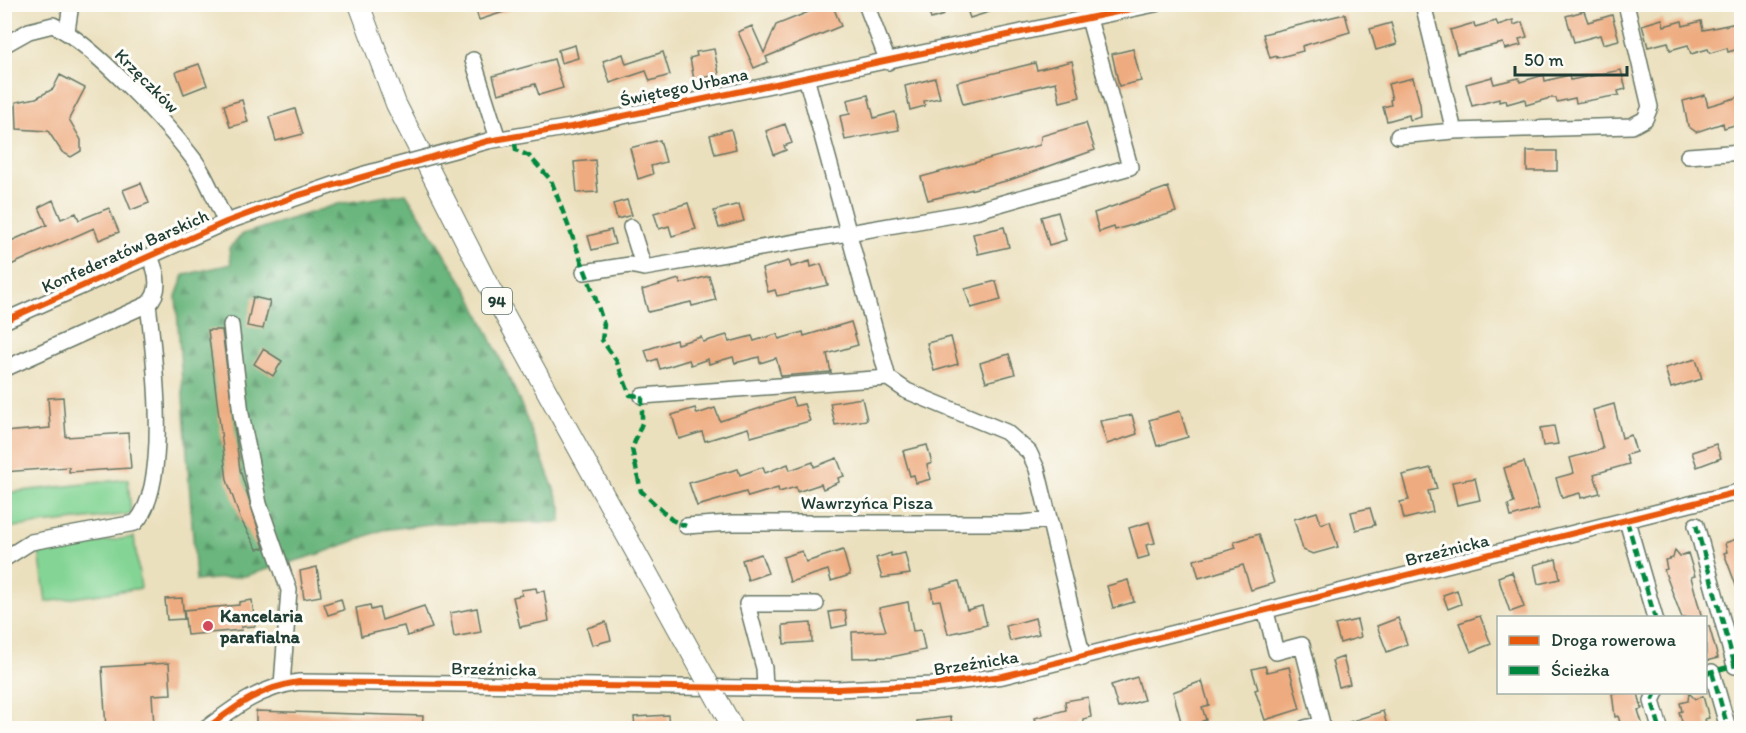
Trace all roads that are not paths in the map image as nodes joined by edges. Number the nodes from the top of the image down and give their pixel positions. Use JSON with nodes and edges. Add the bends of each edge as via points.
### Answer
{"nodes":[{"id":1,"x":71,"y":4,"type":"edge"},
{"id":2,"x":359,"y":4,"type":"edge"},
{"id":3,"x":866,"y":4,"type":"edge"},
{"id":4,"x":1155,"y":4,"type":"edge"},
{"id":5,"x":1423,"y":4,"type":"edge"},
{"id":6,"x":1626,"y":4,"type":"edge"},
{"id":7,"x":1089,"y":19,"type":"junction"},
{"id":8,"x":67,"y":31,"type":"junction"},
{"id":9,"x":4,"y":45,"type":"edge"},
{"id":10,"x":473,"y":60,"type":"dead end"},
{"id":11,"x":888,"y":62,"type":"junction"},
{"id":12,"x":806,"y":77,"type":"junction"},
{"id":13,"x":1454,"y":131,"type":"junction"},
{"id":14,"x":1398,"y":136,"type":"dead end"},
{"id":15,"x":494,"y":140,"type":"junction"},
{"id":16,"x":1742,"y":152,"type":"edge"},
{"id":17,"x":1688,"y":156,"type":"dead end"},
{"id":18,"x":226,"y":222,"type":"junction"},
{"id":19,"x":631,"y":227,"type":"dead end"},
{"id":20,"x":849,"y":232,"type":"junction"},
{"id":21,"x":150,"y":257,"type":"junction"},
{"id":22,"x":644,"y":268,"type":"junction"},
{"id":23,"x":584,"y":272,"type":"dead end"},
{"id":24,"x":148,"y":304,"type":"junction"},
{"id":25,"x":4,"y":321,"type":"edge"},
{"id":26,"x":231,"y":325,"type":"dead end"},
{"id":27,"x":4,"y":369,"type":"edge"},
{"id":28,"x":888,"y":378,"type":"junction"},
{"id":29,"x":642,"y":396,"type":"dead end"},
{"id":30,"x":1742,"y":491,"type":"edge"},
{"id":31,"x":1048,"y":520,"type":"junction"},
{"id":32,"x":1627,"y":521,"type":"junction"},
{"id":33,"x":1696,"y":525,"type":"dead end"},
{"id":34,"x":686,"y":526,"type":"dead end"},
{"id":35,"x":4,"y":559,"type":"edge"},
{"id":36,"x":816,"y":604,"type":"dead end"},
{"id":37,"x":1266,"y":612,"type":"junction"},
{"id":38,"x":1654,"y":616,"type":"edge"},
{"id":39,"x":1083,"y":658,"type":"junction"},
{"id":40,"x":1738,"y":665,"type":"edge"},
{"id":41,"x":1709,"y":673,"type":"edge"},
{"id":42,"x":282,"y":684,"type":"junction"},
{"id":43,"x":765,"y":688,"type":"junction"},
{"id":44,"x":1656,"y":694,"type":"edge"},
{"id":45,"x":1322,"y":726,"type":"edge"},
{"id":46,"x":207,"y":729,"type":"edge"},
{"id":47,"x":733,"y":729,"type":"edge"},
{"id":48,"x":1305,"y":729,"type":"edge"},
{"id":49,"x":1660,"y":729,"type":"edge"},
{"id":50,"x":1728,"y":729,"type":"edge"}],
"edges":[{"from":1,"to":8,"type":"street"},
{"from":2,"to":47,"type":"main road","number":"94","bridge":true,"via":[[396,104],[485,279]]},
{"from":3,"to":11,"type":"street"},
{"from":4,"to":7,"type":"street","name":"Świętego Urbana"},
{"from":5,"to":13,"type":"street"},
{"from":6,"to":13,"type":"street","via":[[1650,107],[1645,119],[1632,126]]},
{"from":7,"to":11,"type":"street","name":"Świętego Urbana"},
{"from":7,"to":20,"type":"street","via":[[1130,167],[971,212]]},
{"from":8,"to":9,"type":"street","via":[[53,25],[29,31]]},
{"from":8,"to":18,"type":"street","name":"Krzęczków","via":[[146,105],[196,162]]},
{"from":10,"to":15,"type":"street"},
{"from":11,"to":12,"type":"street","name":"Świętego Urbana"},
{"from":12,"to":15,"type":"street","name":"Świętego Urbana"},
{"from":12,"to":20,"type":"street"},
{"from":13,"to":14,"type":"street"},
{"from":15,"to":18,"type":"street","name":"Świętego Urbana","bridge":true,"via":[[364,174]]},
{"from":16,"to":17,"type":"street"},
{"from":18,"to":21,"type":"street","name":"Konfederatów Barskich"},
{"from":19,"to":22,"type":"street"},
{"from":20,"to":22,"type":"street"},
{"from":20,"to":28,"type":"street"},
{"from":21,"to":24,"type":"street","via":[[157,282],[154,298]]},
{"from":21,"to":25,"type":"street","name":"Konfederatów Barskich"},
{"from":22,"to":23,"type":"street","via":[[630,265]]},
{"from":24,"to":27,"type":"street"},
{"from":24,"to":35,"type":"street","via":[[158,453],[145,513],[135,523],[30,542]]},
{"from":26,"to":42,"type":"street","via":[[241,414],[259,504],[289,590]]},
{"from":28,"to":29,"type":"street"},
{"from":28,"to":31,"type":"street","via":[[907,391],[1018,440],[1029,452],[1036,469]]},
{"from":30,"to":32,"type":"street","name":"Brzeźnicka"},
{"from":31,"to":34,"type":"street","name":"Wawrzyńca Pisza"},
{"from":31,"to":39,"type":"street"},
{"from":32,"to":37,"type":"street","name":"Brzeźnicka"},
{"from":32,"to":38,"type":"street"},
{"from":33,"to":40,"type":"street"},
{"from":36,"to":43,"type":"street","via":[[747,604],[764,668]]},
{"from":37,"to":39,"type":"street","name":"Brzeźnicka"},
{"from":37,"to":45,"type":"street","via":[[1276,652],[1302,645]]},
{"from":39,"to":43,"type":"street","name":"Brzeźnicka","via":[[1003,676],[932,685],[837,690]]},
{"from":40,"to":41,"type":"street"},
{"from":41,"to":50,"type":"street"},
{"from":42,"to":43,"type":"street","name":"Brzeźnicka"},
{"from":42,"to":46,"type":"street","name":"Brzeźnicka","via":[[254,695]]},
{"from":44,"to":49,"type":"street","via":[[1652,701]]},
{"from":45,"to":48,"type":"street"}]}
